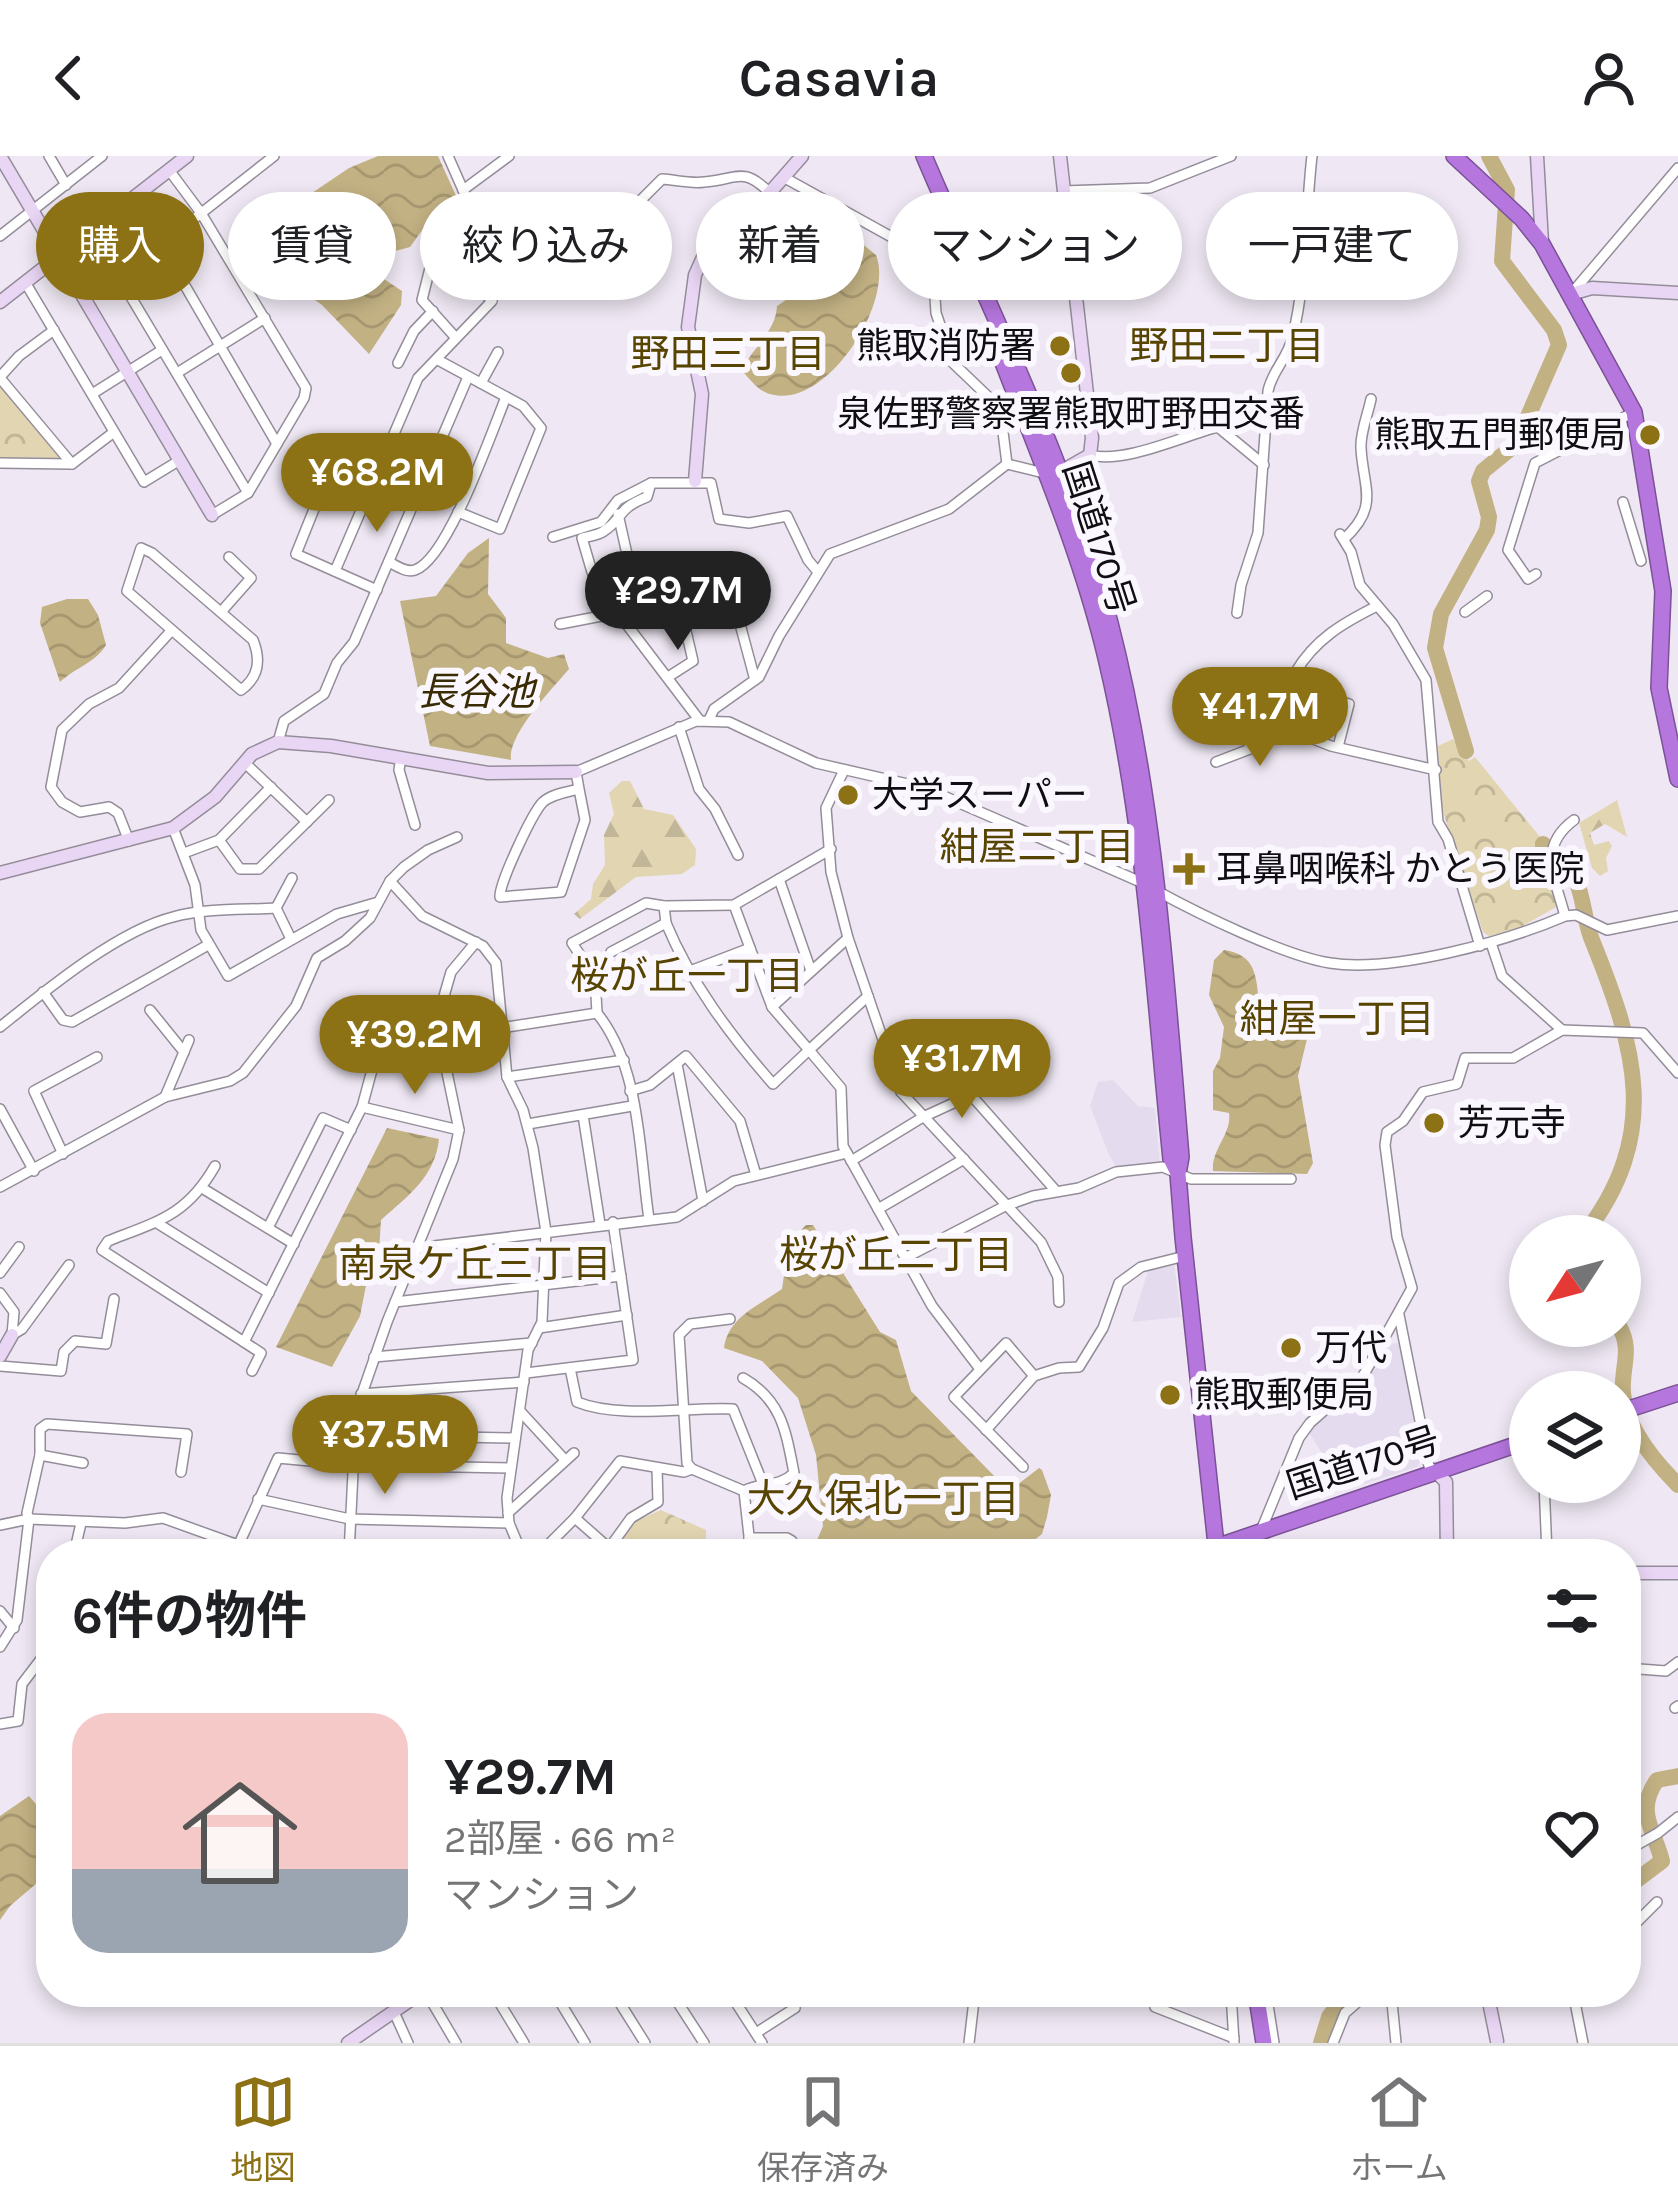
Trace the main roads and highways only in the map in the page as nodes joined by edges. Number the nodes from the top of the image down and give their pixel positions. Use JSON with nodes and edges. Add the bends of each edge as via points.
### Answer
{"nodes":[{"id":1,"x":914,"y":156,"type":"edge"},
{"id":2,"x":924,"y":156,"type":"edge"},
{"id":3,"x":1454,"y":156,"type":"edge"},
{"id":4,"x":1054,"y":473,"type":"junction"},
{"id":5,"x":1678,"y":779,"type":"edge"},
{"id":6,"x":1678,"y":1393,"type":"edge"},
{"id":7,"x":1641,"y":1405,"type":"edge"},
{"id":8,"x":1509,"y":1447,"type":"edge"},
{"id":9,"x":1216,"y":1539,"type":"edge"},
{"id":10,"x":1240,"y":1539,"type":"edge"},
{"id":11,"x":1258,"y":2007,"type":"edge"},
{"id":12,"x":1264,"y":2043,"type":"edge"}],
"edges":[{"from":1,"to":4,"type":"highway","name":"国道170号"},
{"from":2,"to":4,"type":"highway","name":"国道170号"},
{"from":3,"to":5,"type":"highway","via":[[1542,244],[1634,412],[1644,562],[1663,591],[1659,688]]},
{"from":4,"to":9,"type":"highway","name":"国道170号","via":[[1109,619],[1145,794]]},
{"from":6,"to":7,"type":"highway"},
{"from":8,"to":10,"type":"highway","name":"国道170号"},
{"from":11,"to":12,"type":"highway"}]}
